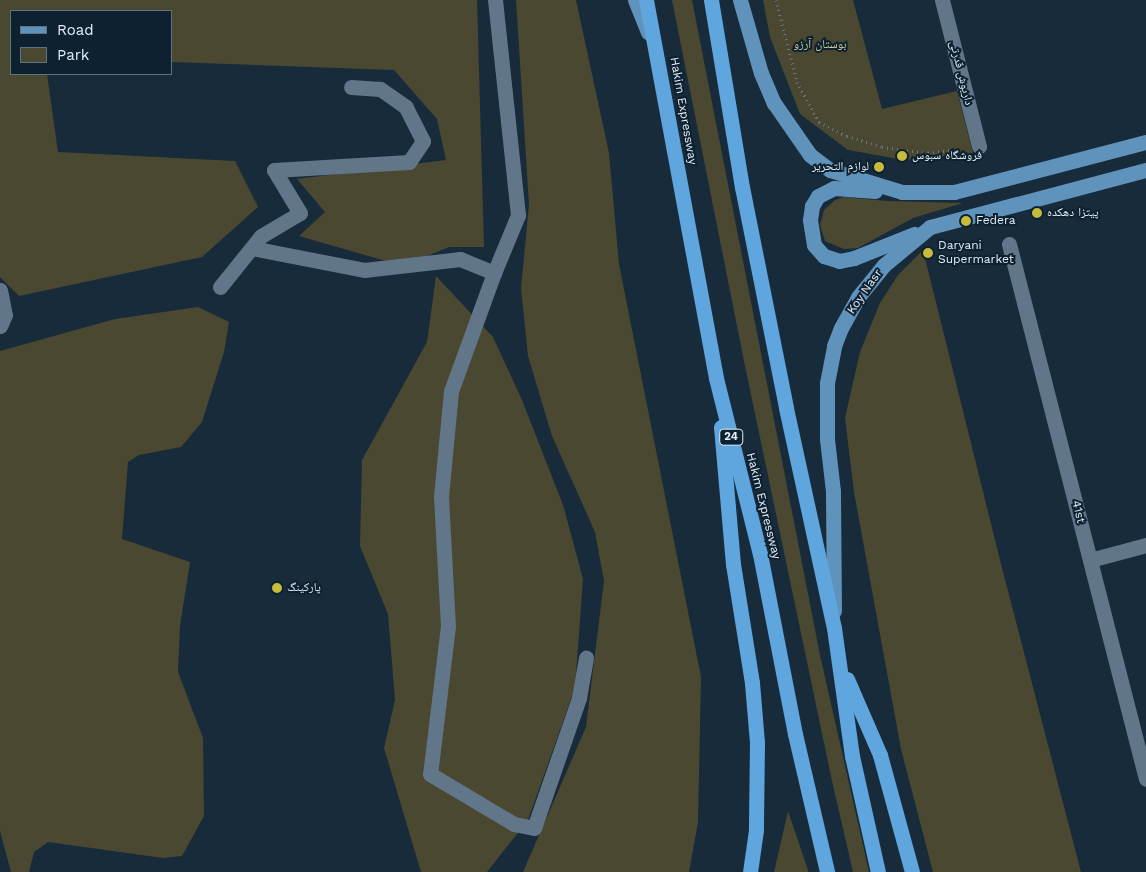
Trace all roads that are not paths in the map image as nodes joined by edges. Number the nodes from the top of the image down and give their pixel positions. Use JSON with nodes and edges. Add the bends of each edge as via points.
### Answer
{"nodes":[{"id":1,"x":496,"y":0,"type":"edge"},
{"id":2,"x":635,"y":0,"type":"edge"},
{"id":3,"x":646,"y":0,"type":"edge"},
{"id":4,"x":711,"y":0,"type":"edge"},
{"id":5,"x":740,"y":0,"type":"edge"},
{"id":6,"x":942,"y":0,"type":"edge"},
{"id":7,"x":657,"y":54,"type":"junction"},
{"id":8,"x":351,"y":87,"type":"dead end"},
{"id":9,"x":1146,"y":142,"type":"edge"},
{"id":10,"x":979,"y":146,"type":"road end"},
{"id":11,"x":1146,"y":170,"type":"edge"},
{"id":12,"x":902,"y":192,"type":"junction"},
{"id":13,"x":930,"y":227,"type":"junction"},
{"id":14,"x":1009,"y":244,"type":"dead end"},
{"id":15,"x":252,"y":248,"type":"junction"},
{"id":16,"x":494,"y":273,"type":"junction"},
{"id":17,"x":220,"y":288,"type":"dead end"},
{"id":18,"x":0,"y":290,"type":"edge"},
{"id":19,"x":0,"y":326,"type":"edge"},
{"id":20,"x":716,"y":378,"type":"junction"},
{"id":21,"x":1146,"y":545,"type":"edge"},
{"id":22,"x":1090,"y":560,"type":"junction"},
{"id":23,"x":834,"y":628,"type":"junction"},
{"id":24,"x":586,"y":658,"type":"dead end"},
{"id":25,"x":840,"y":662,"type":"junction"},
{"id":26,"x":1146,"y":779,"type":"edge"},
{"id":27,"x":750,"y":872,"type":"edge"},
{"id":28,"x":827,"y":872,"type":"edge"},
{"id":29,"x":878,"y":872,"type":"edge"},
{"id":30,"x":912,"y":872,"type":"edge"}],
"edges":[{"from":1,"to":16,"type":"street","via":[[518,215]]},
{"from":2,"to":7,"type":"main road"},
{"from":3,"to":7,"type":"highway","name":"Hakim Expressway","number":"24"},
{"from":4,"to":23,"type":"highway","via":[[744,196]]},
{"from":5,"to":12,"type":"main road","via":[[758,64],[774,103],[810,155],[830,170]]},
{"from":6,"to":10,"type":"street","name":"داریوش قدرتی"},
{"from":7,"to":20,"type":"highway","name":"Hakim Expressway","number":"24"},
{"from":8,"to":15,"type":"street","via":[[380,90],[406,107],[423,141],[408,162],[274,170],[300,213],[261,236]]},
{"from":9,"to":12,"type":"main road","via":[[954,192]]},
{"from":11,"to":13,"type":"main road","name":"Koy Nasr"},
{"from":12,"to":13,"type":"main road","via":[[834,188],[825,191],[812,206],[810,220],[814,245],[824,256],[839,261]]},
{"from":13,"to":23,"type":"main road","name":"Koy Nasr","via":[[884,265],[858,297],[841,328],[830,362],[826,404],[833,491]]},
{"from":14,"to":22,"type":"street","name":"41st"},
{"from":15,"to":16,"type":"street","via":[[364,270],[460,259]]},
{"from":15,"to":17,"type":"street"},
{"from":16,"to":24,"type":"street","via":[[451,391],[440,497],[448,626],[430,774],[514,824],[534,828],[579,698]]},
{"from":18,"to":19,"type":"street","via":[[5,314]]},
{"from":20,"to":27,"type":"highway","via":[[733,564],[752,683],[757,742],[756,830]]},
{"from":20,"to":28,"type":"highway","name":"Hakim Expressway","number":"24","via":[[760,554],[795,734]]},
{"from":21,"to":22,"type":"street"},
{"from":22,"to":26,"type":"street","name":"41st"},
{"from":23,"to":25,"type":"highway"},
{"from":25,"to":29,"type":"highway","via":[[852,756]]},
{"from":25,"to":30,"type":"highway","via":[[880,755]]}]}
